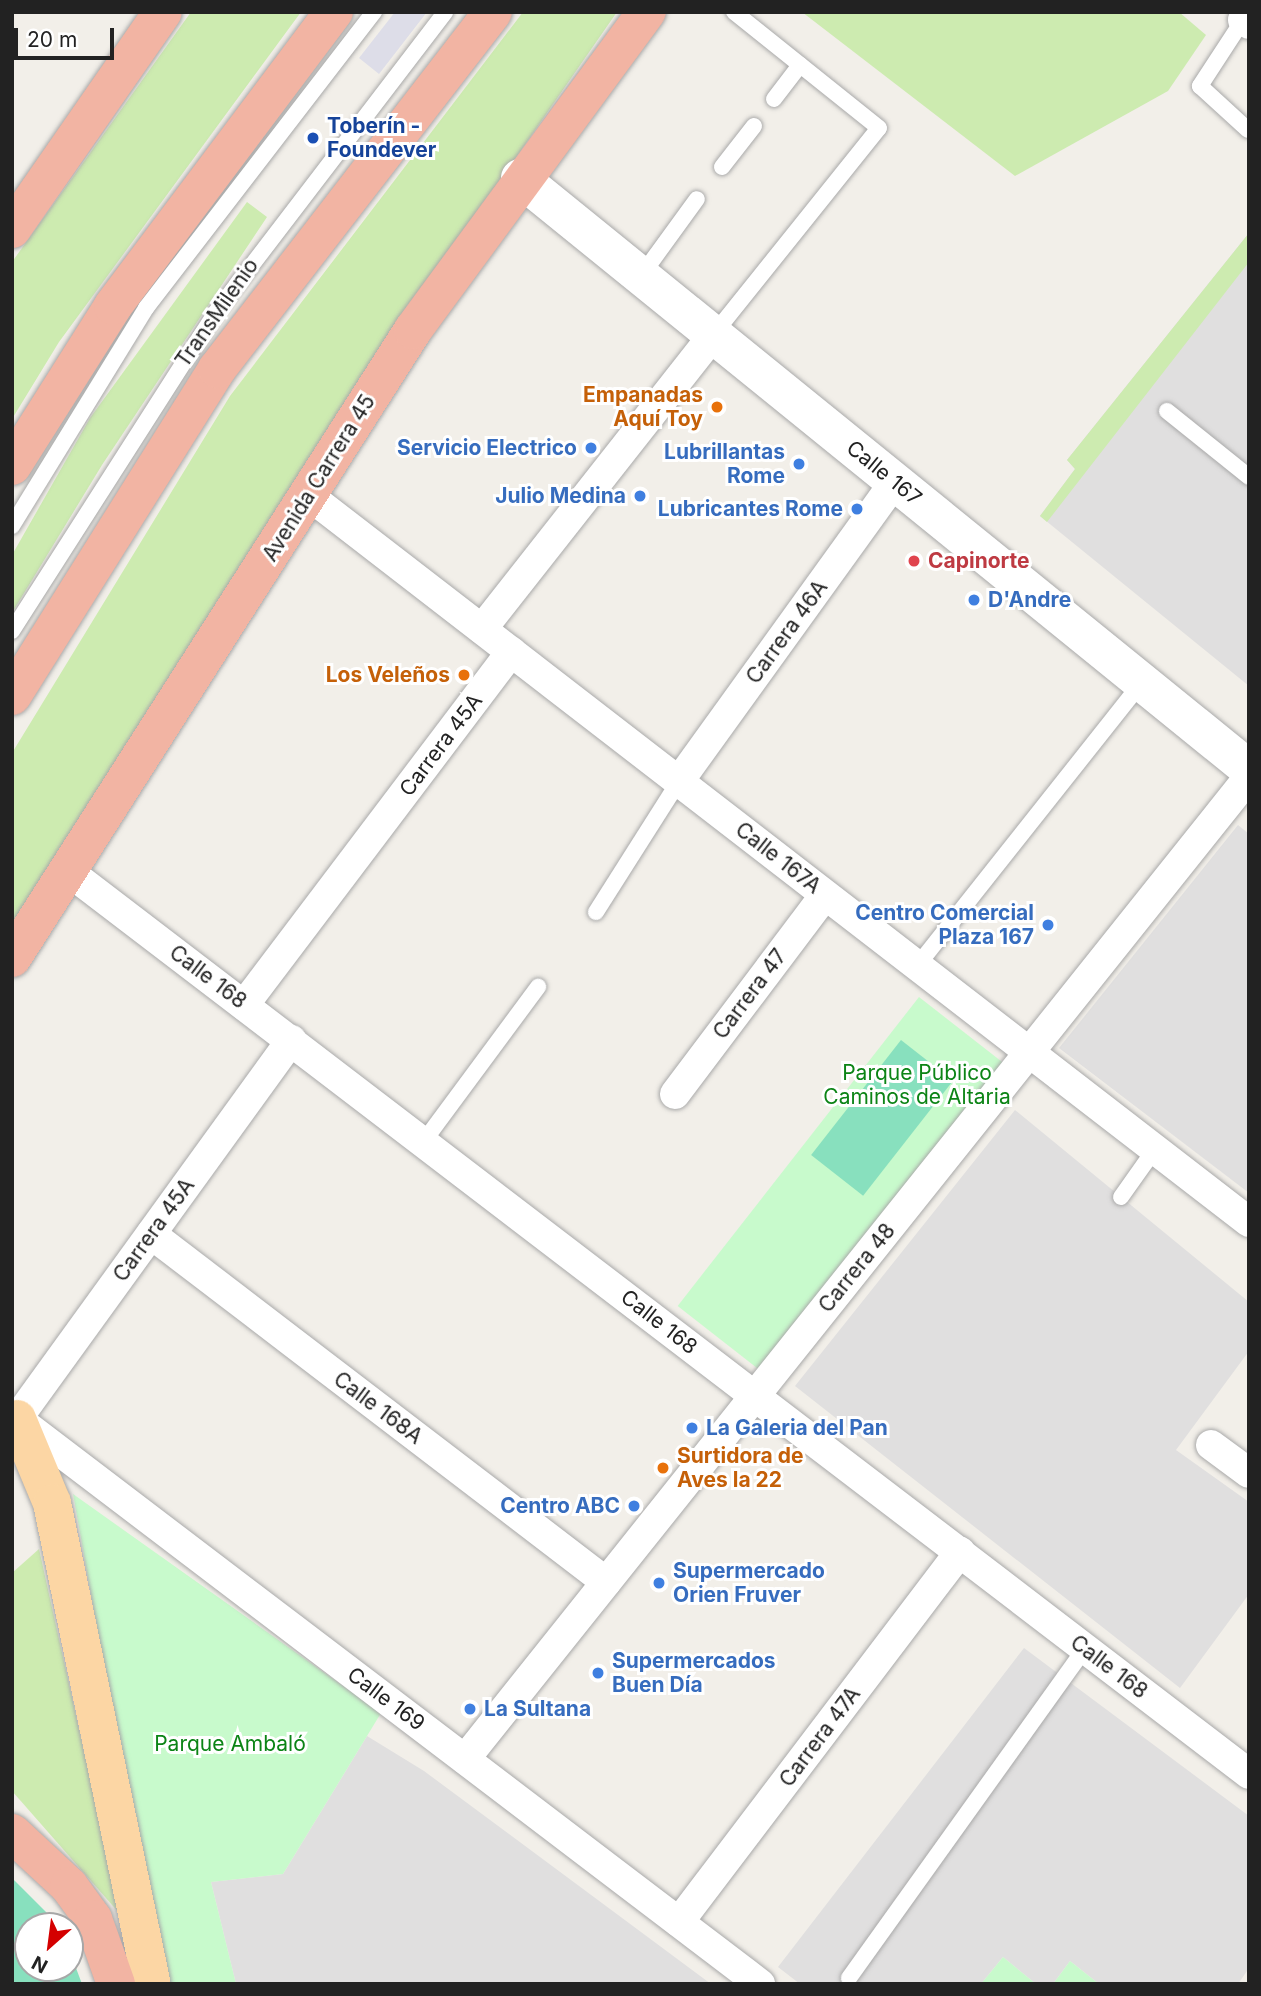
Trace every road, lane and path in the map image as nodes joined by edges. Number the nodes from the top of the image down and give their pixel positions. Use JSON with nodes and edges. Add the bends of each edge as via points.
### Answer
{"nodes":[{"id":1,"x":163,"y":12,"type":"edge"},
{"id":2,"x":334,"y":12,"type":"edge"},
{"id":3,"x":374,"y":12,"type":"edge"},
{"id":4,"x":445,"y":12,"type":"edge"},
{"id":5,"x":493,"y":12,"type":"edge"},
{"id":6,"x":647,"y":12,"type":"edge"},
{"id":7,"x":734,"y":12,"type":"edge"},
{"id":8,"x":1246,"y":22,"type":"edge"},
{"id":9,"x":800,"y":65,"type":"junction"},
{"id":10,"x":774,"y":99,"type":"dead end"},
{"id":11,"x":754,"y":126,"type":"dead end"},
{"id":12,"x":1248,"y":130,"type":"edge"},
{"id":13,"x":722,"y":167,"type":"dead end"},
{"id":14,"x":520,"y":178,"type":"junction"},
{"id":15,"x":697,"y":199,"type":"dead end"},
{"id":16,"x":12,"y":229,"type":"edge"},
{"id":17,"x":641,"y":276,"type":"junction"},
{"id":18,"x":713,"y":335,"type":"junction"},
{"id":19,"x":1167,"y":411,"type":"dead end"},
{"id":20,"x":12,"y":466,"type":"edge"},
{"id":21,"x":1249,"y":477,"type":"edge"},
{"id":22,"x":895,"y":482,"type":"junction"},
{"id":23,"x":308,"y":495,"type":"junction"},
{"id":24,"x":12,"y":526,"type":"edge"},
{"id":25,"x":482,"y":629,"type":"junction"},
{"id":26,"x":12,"y":631,"type":"edge"},
{"id":27,"x":511,"y":652,"type":"junction"},
{"id":28,"x":1142,"y":682,"type":"junction"},
{"id":29,"x":12,"y":696,"type":"edge"},
{"id":30,"x":1249,"y":769,"type":"edge"},
{"id":31,"x":1249,"y":777,"type":"edge"},
{"id":32,"x":679,"y":781,"type":"junction"},
{"id":33,"x":68,"y":871,"type":"junction"},
{"id":34,"x":825,"y":895,"type":"junction"},
{"id":35,"x":596,"y":912,"type":"dead end"},
{"id":36,"x":12,"y":958,"type":"edge"},
{"id":37,"x":918,"y":966,"type":"junction"},
{"id":38,"x":538,"y":987,"type":"dead end"},
{"id":39,"x":244,"y":1005,"type":"junction"},
{"id":40,"x":291,"y":1041,"type":"junction"},
{"id":41,"x":1029,"y":1052,"type":"junction"},
{"id":42,"x":675,"y":1094,"type":"dead end"},
{"id":43,"x":424,"y":1141,"type":"junction"},
{"id":44,"x":1155,"y":1149,"type":"junction"},
{"id":45,"x":1121,"y":1197,"type":"dead end"},
{"id":46,"x":1249,"y":1222,"type":"edge"},
{"id":47,"x":150,"y":1234,"type":"junction"},
{"id":48,"x":755,"y":1396,"type":"junction"},
{"id":49,"x":15,"y":1417,"type":"edge"},
{"id":50,"x":1211,"y":1445,"type":"dead end"},
{"id":51,"x":1249,"y":1473,"type":"edge"},
{"id":52,"x":960,"y":1552,"type":"junction"},
{"id":53,"x":606,"y":1582,"type":"junction"},
{"id":54,"x":1085,"y":1648,"type":"junction"},
{"id":55,"x":465,"y":1759,"type":"junction"},
{"id":56,"x":1249,"y":1774,"type":"edge"},
{"id":57,"x":12,"y":1833,"type":"edge"},
{"id":58,"x":679,"y":1922,"type":"junction"},
{"id":59,"x":849,"y":1978,"type":"dead end"},
{"id":60,"x":116,"y":1984,"type":"edge"},
{"id":61,"x":152,"y":1984,"type":"edge"},
{"id":62,"x":760,"y":1984,"type":"edge"}],
"edges":[{"from":1,"to":16,"type":"highway"},
{"from":2,"to":20,"type":"highway","via":[[113,306]]},
{"from":3,"to":24,"type":"lane","via":[[146,308]]},
{"from":4,"to":26,"type":"lane","name":"TransMilenio","via":[[216,312]]},
{"from":5,"to":29,"type":"highway","via":[[217,369]]},
{"from":6,"to":14,"type":"highway","name":"Avenida Carrera 45"},
{"from":7,"to":9,"type":"lane"},
{"from":8,"to":12,"type":"lane","via":[[1200,86]]},
{"from":9,"to":10,"type":"lane"},
{"from":9,"to":18,"type":"lane","via":[[879,128]]},
{"from":11,"to":13,"type":"lane"},
{"from":14,"to":17,"type":"street","name":"Calle 167"},
{"from":14,"to":23,"type":"highway","name":"Avenida Carrera 45"},
{"from":15,"to":17,"type":"lane"},
{"from":17,"to":18,"type":"street","name":"Calle 167"},
{"from":18,"to":22,"type":"street","name":"Calle 167"},
{"from":18,"to":25,"type":"street"},
{"from":19,"to":21,"type":"lane"},
{"from":22,"to":28,"type":"street","name":"Calle 167"},
{"from":22,"to":32,"type":"street","name":"Carrera 46A"},
{"from":23,"to":25,"type":"street","name":"Calle 167A"},
{"from":23,"to":33,"type":"highway","name":"Avenida Carrera 45"},
{"from":25,"to":27,"type":"street","name":"Calle 167A"},
{"from":27,"to":32,"type":"street","name":"Calle 167A"},
{"from":27,"to":39,"type":"street","name":"Carrera 45A"},
{"from":28,"to":30,"type":"street","name":"Calle 167"},
{"from":28,"to":37,"type":"lane"},
{"from":31,"to":41,"type":"street","name":"Carrera 48"},
{"from":32,"to":34,"type":"street","name":"Calle 167A"},
{"from":32,"to":35,"type":"lane"},
{"from":33,"to":36,"type":"highway","name":"Avenida Carrera 45"},
{"from":33,"to":39,"type":"street","name":"Calle 168"},
{"from":34,"to":37,"type":"street","name":"Calle 167A"},
{"from":34,"to":42,"type":"street","name":"Carrera 47"},
{"from":37,"to":41,"type":"street","name":"Calle 167A"},
{"from":38,"to":43,"type":"lane"},
{"from":39,"to":40,"type":"street","name":"Calle 168"},
{"from":40,"to":43,"type":"street","name":"Calle 168"},
{"from":40,"to":47,"type":"street","name":"Carrera 45A"},
{"from":41,"to":44,"type":"street","name":"Calle 167A"},
{"from":41,"to":48,"type":"street","name":"Carrera 48"},
{"from":43,"to":48,"type":"street","name":"Calle 168"},
{"from":44,"to":45,"type":"lane"},
{"from":44,"to":46,"type":"street","name":"Calle 167A"},
{"from":47,"to":49,"type":"street","name":"Carrera 45A"},
{"from":47,"to":53,"type":"street","name":"Calle 168A"},
{"from":48,"to":52,"type":"street","name":"Calle 168"},
{"from":48,"to":53,"type":"street","name":"Carrera 48"},
{"from":49,"to":55,"type":"street","name":"Calle 169"},
{"from":49,"to":61,"type":"main road","via":[[52,1503]]},
{"from":50,"to":51,"type":"street"},
{"from":52,"to":54,"type":"street","name":"Calle 168"},
{"from":52,"to":58,"type":"street","name":"Carrera 47A"},
{"from":53,"to":55,"type":"street","name":"Carrera 48"},
{"from":54,"to":56,"type":"street","name":"Calle 168"},
{"from":54,"to":59,"type":"lane"},
{"from":55,"to":58,"type":"street","name":"Calle 169"},
{"from":57,"to":60,"type":"highway","via":[[69,1886],[93,1919]]},
{"from":58,"to":62,"type":"street","name":"Calle 169"}]}
